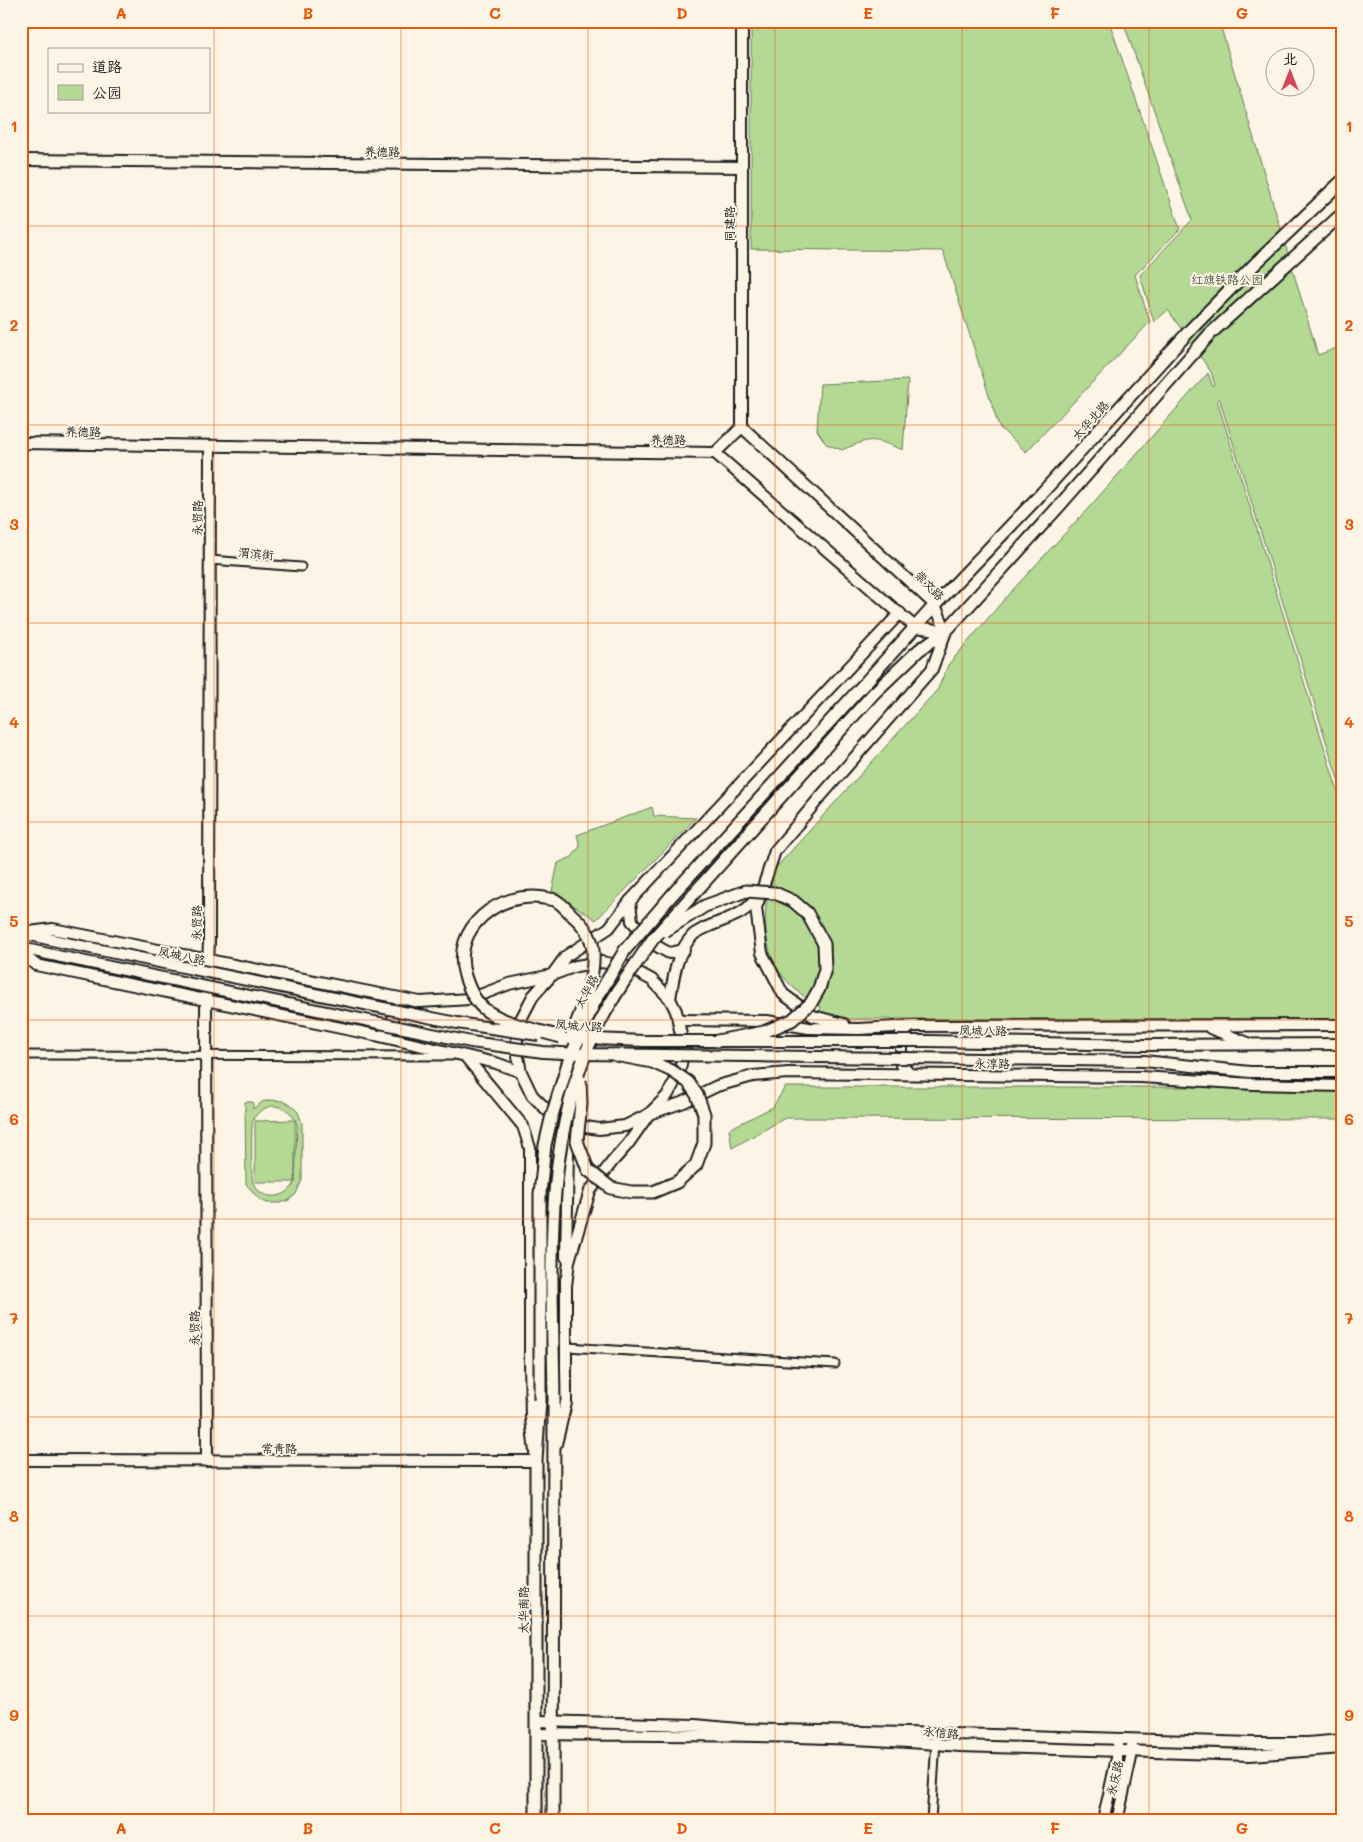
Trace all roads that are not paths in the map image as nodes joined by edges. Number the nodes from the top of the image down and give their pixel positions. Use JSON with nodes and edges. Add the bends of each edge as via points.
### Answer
{"nodes":[{"id":1,"x":742,"y":21,"type":"edge"},
{"id":2,"x":21,"y":160,"type":"edge"},
{"id":3,"x":742,"y":167,"type":"junction"},
{"id":4,"x":1342,"y":181,"type":"edge"},
{"id":5,"x":1342,"y":214,"type":"edge"},
{"id":6,"x":742,"y":427,"type":"junction"},
{"id":7,"x":21,"y":443,"type":"edge"},
{"id":8,"x":210,"y":446,"type":"junction"},
{"id":9,"x":715,"y":453,"type":"junction"},
{"id":10,"x":210,"y":560,"type":"junction"},
{"id":11,"x":301,"y":568,"type":"dead end"},
{"id":12,"x":935,"y":605,"type":"junction"},
{"id":13,"x":900,"y":613,"type":"junction"},
{"id":14,"x":915,"y":627,"type":"junction"},
{"id":15,"x":946,"y":631,"type":"junction"},
{"id":16,"x":864,"y":684,"type":"joint"},
{"id":17,"x":767,"y":877,"type":"junction"},
{"id":18,"x":630,"y":902,"type":"junction"},
{"id":19,"x":21,"y":933,"type":"edge"},
{"id":20,"x":653,"y":939,"type":"junction"},
{"id":21,"x":21,"y":948,"type":"edge"},
{"id":22,"x":684,"y":950,"type":"junction"},
{"id":23,"x":21,"y":953,"type":"edge"},
{"id":24,"x":208,"y":960,"type":"junction"},
{"id":25,"x":552,"y":975,"type":"junction"},
{"id":26,"x":393,"y":997,"type":"junction"},
{"id":27,"x":670,"y":999,"type":"junction"},
{"id":28,"x":206,"y":1001,"type":"junction"},
{"id":29,"x":679,"y":1020,"type":"junction"},
{"id":30,"x":1342,"y":1025,"type":"edge"},
{"id":31,"x":913,"y":1026,"type":"junction"},
{"id":32,"x":1206,"y":1026,"type":"junction"},
{"id":33,"x":860,"y":1029,"type":"junction"},
{"id":34,"x":375,"y":1035,"type":"junction"},
{"id":35,"x":561,"y":1037,"type":"junction"},
{"id":36,"x":717,"y":1041,"type":"junction"},
{"id":37,"x":1342,"y":1044,"type":"edge"},
{"id":38,"x":1251,"y":1045,"type":"junction"},
{"id":39,"x":21,"y":1055,"type":"edge"},
{"id":40,"x":615,"y":1055,"type":"junction"},
{"id":41,"x":206,"y":1056,"type":"junction"},
{"id":42,"x":464,"y":1056,"type":"junction"},
{"id":43,"x":579,"y":1071,"type":"junction"},
{"id":44,"x":520,"y":1072,"type":"junction"},
{"id":45,"x":1250,"y":1072,"type":"junction"},
{"id":46,"x":1342,"y":1072,"type":"edge"},
{"id":47,"x":910,"y":1074,"type":"junction"},
{"id":48,"x":1141,"y":1077,"type":"junction"},
{"id":49,"x":1342,"y":1086,"type":"edge"},
{"id":50,"x":559,"y":1088,"type":"junction"},
{"id":51,"x":649,"y":1114,"type":"junction"},
{"id":52,"x":573,"y":1125,"type":"junction"},
{"id":53,"x":566,"y":1286,"type":"junction"},
{"id":54,"x":567,"y":1347,"type":"junction"},
{"id":55,"x":835,"y":1364,"type":"dead end"},
{"id":56,"x":540,"y":1400,"type":"joint"},
{"id":57,"x":21,"y":1460,"type":"edge"},
{"id":58,"x":207,"y":1461,"type":"junction"},
{"id":59,"x":536,"y":1461,"type":"junction"},
{"id":60,"x":552,"y":1462,"type":"junction"},
{"id":61,"x":537,"y":1721,"type":"junction"},
{"id":62,"x":554,"y":1721,"type":"junction"},
{"id":63,"x":537,"y":1734,"type":"junction"},
{"id":64,"x":553,"y":1734,"type":"junction"},
{"id":65,"x":936,"y":1739,"type":"junction"},
{"id":66,"x":1132,"y":1740,"type":"junction"},
{"id":67,"x":1342,"y":1740,"type":"edge"},
{"id":68,"x":1118,"y":1745,"type":"junction"},
{"id":69,"x":1342,"y":1748,"type":"edge"},
{"id":70,"x":1132,"y":1751,"type":"junction"},
{"id":71,"x":536,"y":1821,"type":"edge"},
{"id":72,"x":553,"y":1821,"type":"edge"},
{"id":73,"x":931,"y":1821,"type":"edge"},
{"id":74,"x":1103,"y":1821,"type":"edge"},
{"id":75,"x":1117,"y":1821,"type":"edge"}],
"edges":[{"from":1,"to":3,"type":"street","name":"同建路"},
{"from":2,"to":3,"type":"street","name":"养德路"},
{"from":3,"to":6,"type":"street","name":"同建路"},
{"from":4,"to":12,"type":"main road","name":"太华北路","via":[[1192,328]]},
{"from":5,"to":15,"type":"main road","via":[[1210,334]]},
{"from":6,"to":9,"type":"street"},
{"from":6,"to":12,"type":"street","name":"崇文路"},
{"from":7,"to":8,"type":"street","name":"养德路"},
{"from":8,"to":9,"type":"street","name":"养德路"},
{"from":8,"to":10,"type":"street","name":"永贤路"},
{"from":9,"to":13,"type":"street"},
{"from":10,"to":11,"type":"street","name":"渭滨街"},
{"from":10,"to":24,"type":"street","name":"永贤路"},
{"from":12,"to":14,"type":"main road","name":"太华北路"},
{"from":12,"to":15,"type":"street","name":"崇文路"},
{"from":13,"to":14,"type":"street"},
{"from":13,"to":18,"type":"street"},
{"from":14,"to":15,"type":"street"},
{"from":14,"to":16,"type":"main road","name":"太华北路"},
{"from":15,"to":17,"type":"street","via":[[932,669],[776,852]]},
{"from":15,"to":20,"type":"main road","bridge":true,"via":[[919,650],[874,693]]},
{"from":16,"to":50,"type":"main road","name":"太华路","bridge":true,"via":[[625,950],[594,1003]]},
{"from":17,"to":22,"type":"street","via":[[754,902],[737,916],[716,922],[694,934]]},
{"from":17,"to":33,"type":"street","via":[[756,908],[762,953],[784,994],[813,1016]]},
{"from":18,"to":22,"type":"street","via":[[632,921],[653,944],[669,953]]},
{"from":18,"to":25,"type":"street","via":[[609,928],[566,956]]},
{"from":19,"to":24,"type":"street","name":"凤城八路","via":[[53,928]]},
{"from":19,"to":35,"type":"street","name":"凤城八路","bridge":true,"via":[[457,1023]]},
{"from":20,"to":36,"type":"main road","bridge":true,"via":[[705,906],[746,891],[775,892],[807,913],[824,944],[825,968],[811,1004],[792,1020],[764,1032]]},
{"from":20,"to":43,"type":"main road","bridge":true,"via":[[622,983],[595,1032]]},
{"from":21,"to":40,"type":"street","bridge":true,"via":[[471,1042],[543,1052]]},
{"from":22,"to":27,"type":"street","via":[[677,960]]},
{"from":23,"to":28,"type":"street","via":[[36,965]]},
{"from":24,"to":26,"type":"street","name":"凤城八路"},
{"from":24,"to":28,"type":"street","name":"永贤路"},
{"from":25,"to":26,"type":"street","name":"凤城八路","via":[[509,984],[470,999],[420,1002]]},
{"from":25,"to":27,"type":"street","via":[[576,966],[602,962],[628,967],[652,980]]},
{"from":25,"to":44,"type":"street","via":[[533,996],[521,1020],[516,1046]]},
{"from":26,"to":34,"type":"street","via":[[394,1016],[389,1030]]},
{"from":27,"to":29,"type":"street"},
{"from":28,"to":34,"type":"street"},
{"from":28,"to":41,"type":"street","name":"永贤路"},
{"from":29,"to":33,"type":"street","via":[[767,1021],[809,1028]]},
{"from":29,"to":51,"type":"street","via":[[684,1049],[679,1074],[667,1096]]},
{"from":30,"to":32,"type":"street"},
{"from":31,"to":32,"type":"street"},
{"from":31,"to":33,"type":"street"},
{"from":31,"to":47,"type":"street","via":[[902,1034],[901,1065]]},
{"from":32,"to":38,"type":"street"},
{"from":34,"to":42,"type":"street"},
{"from":35,"to":36,"type":"street","name":"凤城八路","bridge":true},
{"from":35,"to":50,"type":"main road","bridge":true,"via":[[511,1022],[485,1010],[470,992],[463,950],[468,934],[477,920],[492,908],[517,897],[555,900],[582,924],[593,948],[592,977],[561,1064]]},
{"from":36,"to":38,"type":"street","name":"凤城八路","bridge":true},
{"from":37,"to":38,"type":"street"},
{"from":39,"to":41,"type":"street"},
{"from":40,"to":43,"type":"main road","bridge":true,"via":[[652,1062],[672,1071],[688,1082],[697,1095],[704,1114],[704,1143],[696,1165],[678,1182],[653,1192],[631,1192],[611,1188],[588,1170],[577,1141],[581,1104]]},
{"from":40,"to":45,"type":"street","bridge":true,"via":[[1144,1062]]},
{"from":41,"to":42,"type":"street"},
{"from":41,"to":58,"type":"street","name":"永贤路"},
{"from":42,"to":44,"type":"street"},
{"from":42,"to":59,"type":"street","via":[[523,1126],[530,1148],[531,1419]]},
{"from":43,"to":60,"type":"main road","bridge":true,"via":[[564,1123],[555,1181]]},
{"from":44,"to":52,"type":"street","via":[[532,1095],[550,1113]]},
{"from":45,"to":46,"type":"street"},
{"from":45,"to":48,"type":"street","via":[[1208,1077]]},
{"from":47,"to":48,"type":"street","name":"永淳路"},
{"from":47,"to":51,"type":"street","name":"永淳路","via":[[753,1076],[717,1086]]},
{"from":48,"to":49,"type":"street","name":"永淳路"},
{"from":50,"to":56,"type":"main road","name":"太华路","bridge":true,"via":[[545,1145],[540,1194]]},
{"from":51,"to":52,"type":"street","via":[[625,1126],[599,1129]]},
{"from":51,"to":53,"type":"street","via":[[590,1191],[569,1261]]},
{"from":52,"to":53,"type":"street","via":[[568,1152]]},
{"from":53,"to":54,"type":"street"},
{"from":54,"to":55,"type":"street"},
{"from":54,"to":60,"type":"street","via":[[566,1403]]},
{"from":56,"to":59,"type":"main road","name":"太华南路"},
{"from":57,"to":58,"type":"street","name":"常青路"},
{"from":58,"to":59,"type":"street","name":"常青路"},
{"from":59,"to":61,"type":"main road","name":"太华南路"},
{"from":60,"to":62,"type":"main road"},
{"from":61,"to":62,"type":"street","name":"永信路"},
{"from":61,"to":63,"type":"main road","name":"太华南路"},
{"from":62,"to":64,"type":"main road"},
{"from":62,"to":65,"type":"street","name":"永信路","via":[[695,1725]]},
{"from":63,"to":64,"type":"street","name":"永信路"},
{"from":63,"to":71,"type":"main road","name":"太华南路"},
{"from":64,"to":65,"type":"street","name":"永信路","via":[[916,1742]]},
{"from":64,"to":72,"type":"main road"},
{"from":65,"to":68,"type":"street","name":"永信路","via":[[960,1746]]},
{"from":65,"to":73,"type":"street"},
{"from":66,"to":67,"type":"street","name":"永信路","via":[[1267,1743]]},
{"from":66,"to":68,"type":"street","name":"永信路"},
{"from":66,"to":70,"type":"street","name":"永庆路"},
{"from":68,"to":70,"type":"street","name":"永信路"},
{"from":68,"to":74,"type":"street","name":"永庆路"},
{"from":69,"to":70,"type":"street","name":"永信路","via":[[1250,1755]]},
{"from":70,"to":75,"type":"street","name":"永庆路"}]}
